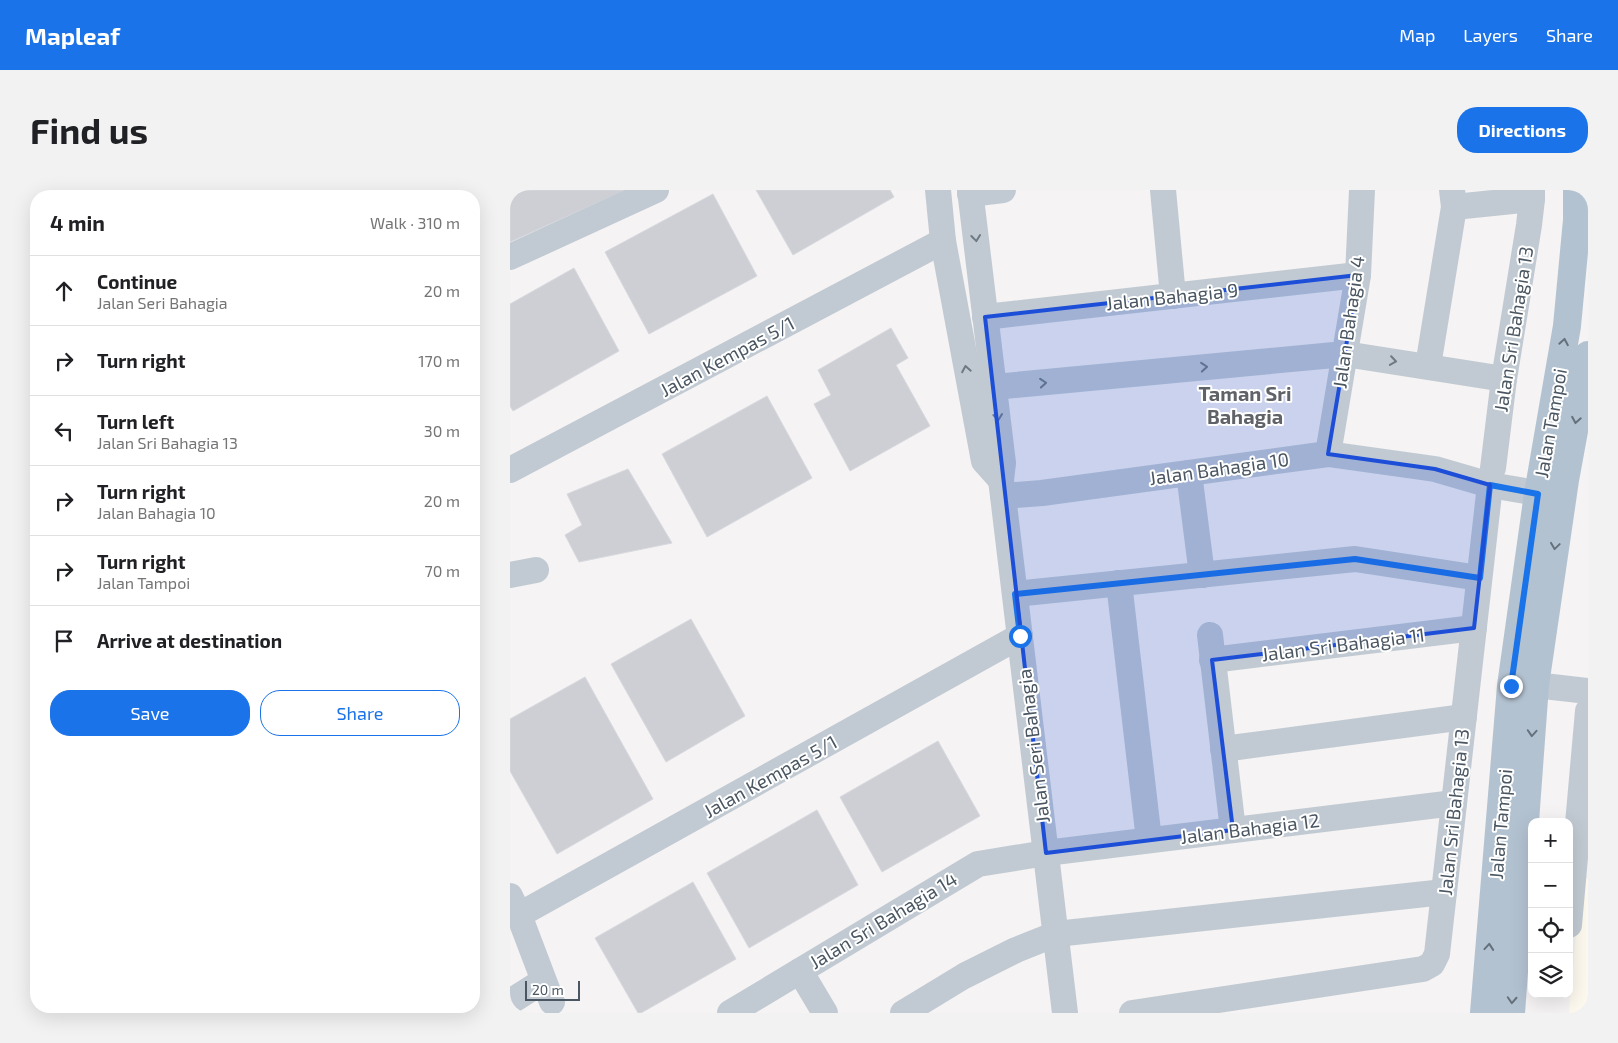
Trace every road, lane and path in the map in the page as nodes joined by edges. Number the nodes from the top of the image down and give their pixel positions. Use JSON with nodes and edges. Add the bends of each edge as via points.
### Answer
{"nodes":[{"id":1,"x":656,"y":190,"type":"edge"},
{"id":2,"x":938,"y":190,"type":"edge"},
{"id":3,"x":1003,"y":190,"type":"edge"},
{"id":4,"x":1163,"y":190,"type":"edge"},
{"id":5,"x":1362,"y":190,"type":"edge"},
{"id":6,"x":1577,"y":190,"type":"edge"},
{"id":7,"x":970,"y":192,"type":"edge"},
{"id":8,"x":1532,"y":194,"type":"edge"},
{"id":9,"x":1453,"y":199,"type":"edge"},
{"id":10,"x":943,"y":241,"type":"junction"},
{"id":11,"x":510,"y":257,"type":"edge"},
{"id":12,"x":1358,"y":275,"type":"junction"},
{"id":13,"x":1173,"y":296,"type":"junction"},
{"id":14,"x":985,"y":317,"type":"junction"},
{"id":15,"x":1345,"y":354,"type":"junction"},
{"id":16,"x":1588,"y":355,"type":"edge"},
{"id":17,"x":1428,"y":366,"type":"junction"},
{"id":18,"x":1504,"y":378,"type":"junction"},
{"id":19,"x":994,"y":388,"type":"junction"},
{"id":20,"x":1328,"y":454,"type":"junction"},
{"id":21,"x":510,"y":470,"type":"edge"},
{"id":22,"x":1189,"y":472,"type":"junction"},
{"id":23,"x":1491,"y":476,"type":"junction"},
{"id":24,"x":1552,"y":487,"type":"junction"},
{"id":25,"x":1002,"y":488,"type":"junction"},
{"id":26,"x":536,"y":570,"type":"dead end"},
{"id":27,"x":510,"y":575,"type":"edge"},
{"id":28,"x":1202,"y":575,"type":"junction"},
{"id":29,"x":1480,"y":578,"type":"junction"},
{"id":30,"x":1119,"y":583,"type":"junction"},
{"id":31,"x":1015,"y":594,"type":"junction"},
{"id":32,"x":1474,"y":628,"type":"junction"},
{"id":33,"x":1020,"y":636,"type":"junction"},
{"id":34,"x":1535,"y":685,"type":"junction"},
{"id":35,"x":1588,"y":691,"type":"edge"},
{"id":36,"x":1588,"y":711,"type":"edge"},
{"id":37,"x":1464,"y":717,"type":"junction"},
{"id":38,"x":1223,"y":749,"type":"junction"},
{"id":39,"x":1454,"y":803,"type":"junction"},
{"id":40,"x":1232,"y":830,"type":"junction"},
{"id":41,"x":1149,"y":840,"type":"junction"},
{"id":42,"x":1046,"y":853,"type":"junction"},
{"id":43,"x":1444,"y":892,"type":"junction"},
{"id":44,"x":1526,"y":898,"type":"edge"},
{"id":45,"x":515,"y":906,"type":"edge"},
{"id":46,"x":1571,"y":908,"type":"edge"},
{"id":47,"x":1573,"y":932,"type":"edge"},
{"id":48,"x":1056,"y":934,"type":"junction"},
{"id":49,"x":1588,"y":934,"type":"edge"},
{"id":50,"x":1523,"y":955,"type":"edge"},
{"id":51,"x":800,"y":970,"type":"junction"},
{"id":52,"x":510,"y":1002,"type":"edge"},
{"id":53,"x":1260,"y":1003,"type":"edge"},
{"id":54,"x":730,"y":1013,"type":"edge"},
{"id":55,"x":825,"y":1013,"type":"edge"},
{"id":56,"x":903,"y":1013,"type":"edge"},
{"id":57,"x":1065,"y":1013,"type":"edge"},
{"id":58,"x":1132,"y":1013,"type":"edge"},
{"id":59,"x":1484,"y":1013,"type":"edge"},
{"id":60,"x":1511,"y":1013,"type":"edge"}],
"edges":[{"from":1,"to":11,"type":"street"},
{"from":2,"to":10,"type":"street"},
{"from":3,"to":7,"type":"street"},
{"from":4,"to":13,"type":"street"},
{"from":5,"to":12,"type":"street","name":"Jalan Bahagia 4"},
{"from":24,"to":6,"type":"main road","name":"Jalan Tampoi","one_way":true,"via":[[1578,220]]},
{"from":7,"to":14,"type":"street","name":"Jalan Seri Bahagia","one_way":true},
{"from":8,"to":9,"type":"street"},
{"from":8,"to":18,"type":"street","name":"Jalan Sri Bahagia 13"},
{"from":9,"to":17,"type":"street"},
{"from":10,"to":21,"type":"street","name":"Jalan Kempas 5/1"},
{"from":25,"to":10,"type":"street","one_way":true,"via":[[984,461]]},
{"from":12,"to":13,"type":"street","name":"Jalan Bahagia 9"},
{"from":12,"to":15,"type":"street","name":"Jalan Bahagia 4"},
{"from":13,"to":14,"type":"street","name":"Jalan Bahagia 9"},
{"from":14,"to":19,"type":"street","name":"Jalan Seri Bahagia"},
{"from":15,"to":17,"type":"street","one_way":true},
{"from":19,"to":15,"type":"street","one_way":true},
{"from":15,"to":20,"type":"street","name":"Jalan Bahagia 4"},
{"from":16,"to":24,"type":"main road","name":"Jalan Tampoi","one_way":true},
{"from":17,"to":18,"type":"street"},
{"from":18,"to":23,"type":"street","name":"Jalan Sri Bahagia 13"},
{"from":19,"to":25,"type":"street","name":"Jalan Seri Bahagia","one_way":true,"via":[[1003,463]]},
{"from":20,"to":22,"type":"street","name":"Jalan Bahagia 10"},
{"from":20,"to":23,"type":"street","name":"Jalan Bahagia 10"},
{"from":22,"to":25,"type":"street","name":"Jalan Bahagia 10","via":[[1042,493]]},
{"from":22,"to":28,"type":"street"},
{"from":23,"to":24,"type":"street","name":"Jalan Bahagia 10"},
{"from":23,"to":29,"type":"street","name":"Jalan Sri Bahagia 13"},
{"from":24,"to":34,"type":"main road","name":"Jalan Tampoi","one_way":true},
{"from":59,"to":24,"type":"main road","name":"Jalan Tampoi","one_way":true,"via":[[1511,686]]},
{"from":25,"to":31,"type":"street","name":"Jalan Seri Bahagia"},
{"from":26,"to":27,"type":"street"},
{"from":28,"to":29,"type":"street","via":[[1355,559]]},
{"from":28,"to":30,"type":"street"},
{"from":29,"to":32,"type":"street","name":"Jalan Sri Bahagia 13"},
{"from":30,"to":31,"type":"street"},
{"from":30,"to":41,"type":"street"},
{"from":31,"to":33,"type":"street","name":"Jalan Seri Bahagia"},
{"from":32,"to":37,"type":"street","name":"Jalan Sri Bahagia 13"},
{"from":32,"to":38,"type":"street","name":"Jalan Sri Bahagia 11","via":[[1211,648]]},
{"from":33,"to":42,"type":"street","name":"Jalan Seri Bahagia"},
{"from":33,"to":45,"type":"street","name":"Jalan Kempas 5/1"},
{"from":34,"to":35,"type":"street"},
{"from":34,"to":44,"type":"main road","name":"Jalan Tampoi","one_way":true},
{"from":36,"to":46,"type":"street"},
{"from":37,"to":38,"type":"street"},
{"from":37,"to":39,"type":"street","name":"Jalan Sri Bahagia 13"},
{"from":38,"to":40,"type":"street","name":"Jalan Sri Bahagia 11"},
{"from":39,"to":40,"type":"street","name":"Jalan Bahagia 12"},
{"from":39,"to":43,"type":"street","name":"Jalan Sri Bahagia 13"},
{"from":40,"to":41,"type":"street","name":"Jalan Bahagia 12"},
{"from":41,"to":42,"type":"street","name":"Jalan Bahagia 12"},
{"from":42,"to":48,"type":"street","name":"Jalan Seri Bahagia"},
{"from":42,"to":51,"type":"street","name":"Jalan Sri Bahagia 14","via":[[978,864]]},
{"from":43,"to":48,"type":"street"},
{"from":43,"to":53,"type":"street","name":"Jalan Sri Bahagia 13","via":[[1437,954],[1432,964],[1423,969]]},
{"from":44,"to":50,"type":"main road","name":"Jalan Tampoi"},
{"from":45,"to":52,"type":"street","name":"Jalan Kempas 5/1","via":[[547,992]]},
{"from":47,"to":49,"type":"street"},
{"from":48,"to":56,"type":"street","via":[[964,976]]},
{"from":48,"to":57,"type":"street","name":"Jalan Seri Bahagia"},
{"from":50,"to":60,"type":"main road","name":"Jalan Tampoi","one_way":true},
{"from":51,"to":54,"type":"street","name":"Jalan Sri Bahagia 14"},
{"from":51,"to":55,"type":"street"},
{"from":53,"to":58,"type":"street","name":"Jalan Sri Bahagia 13"}]}
